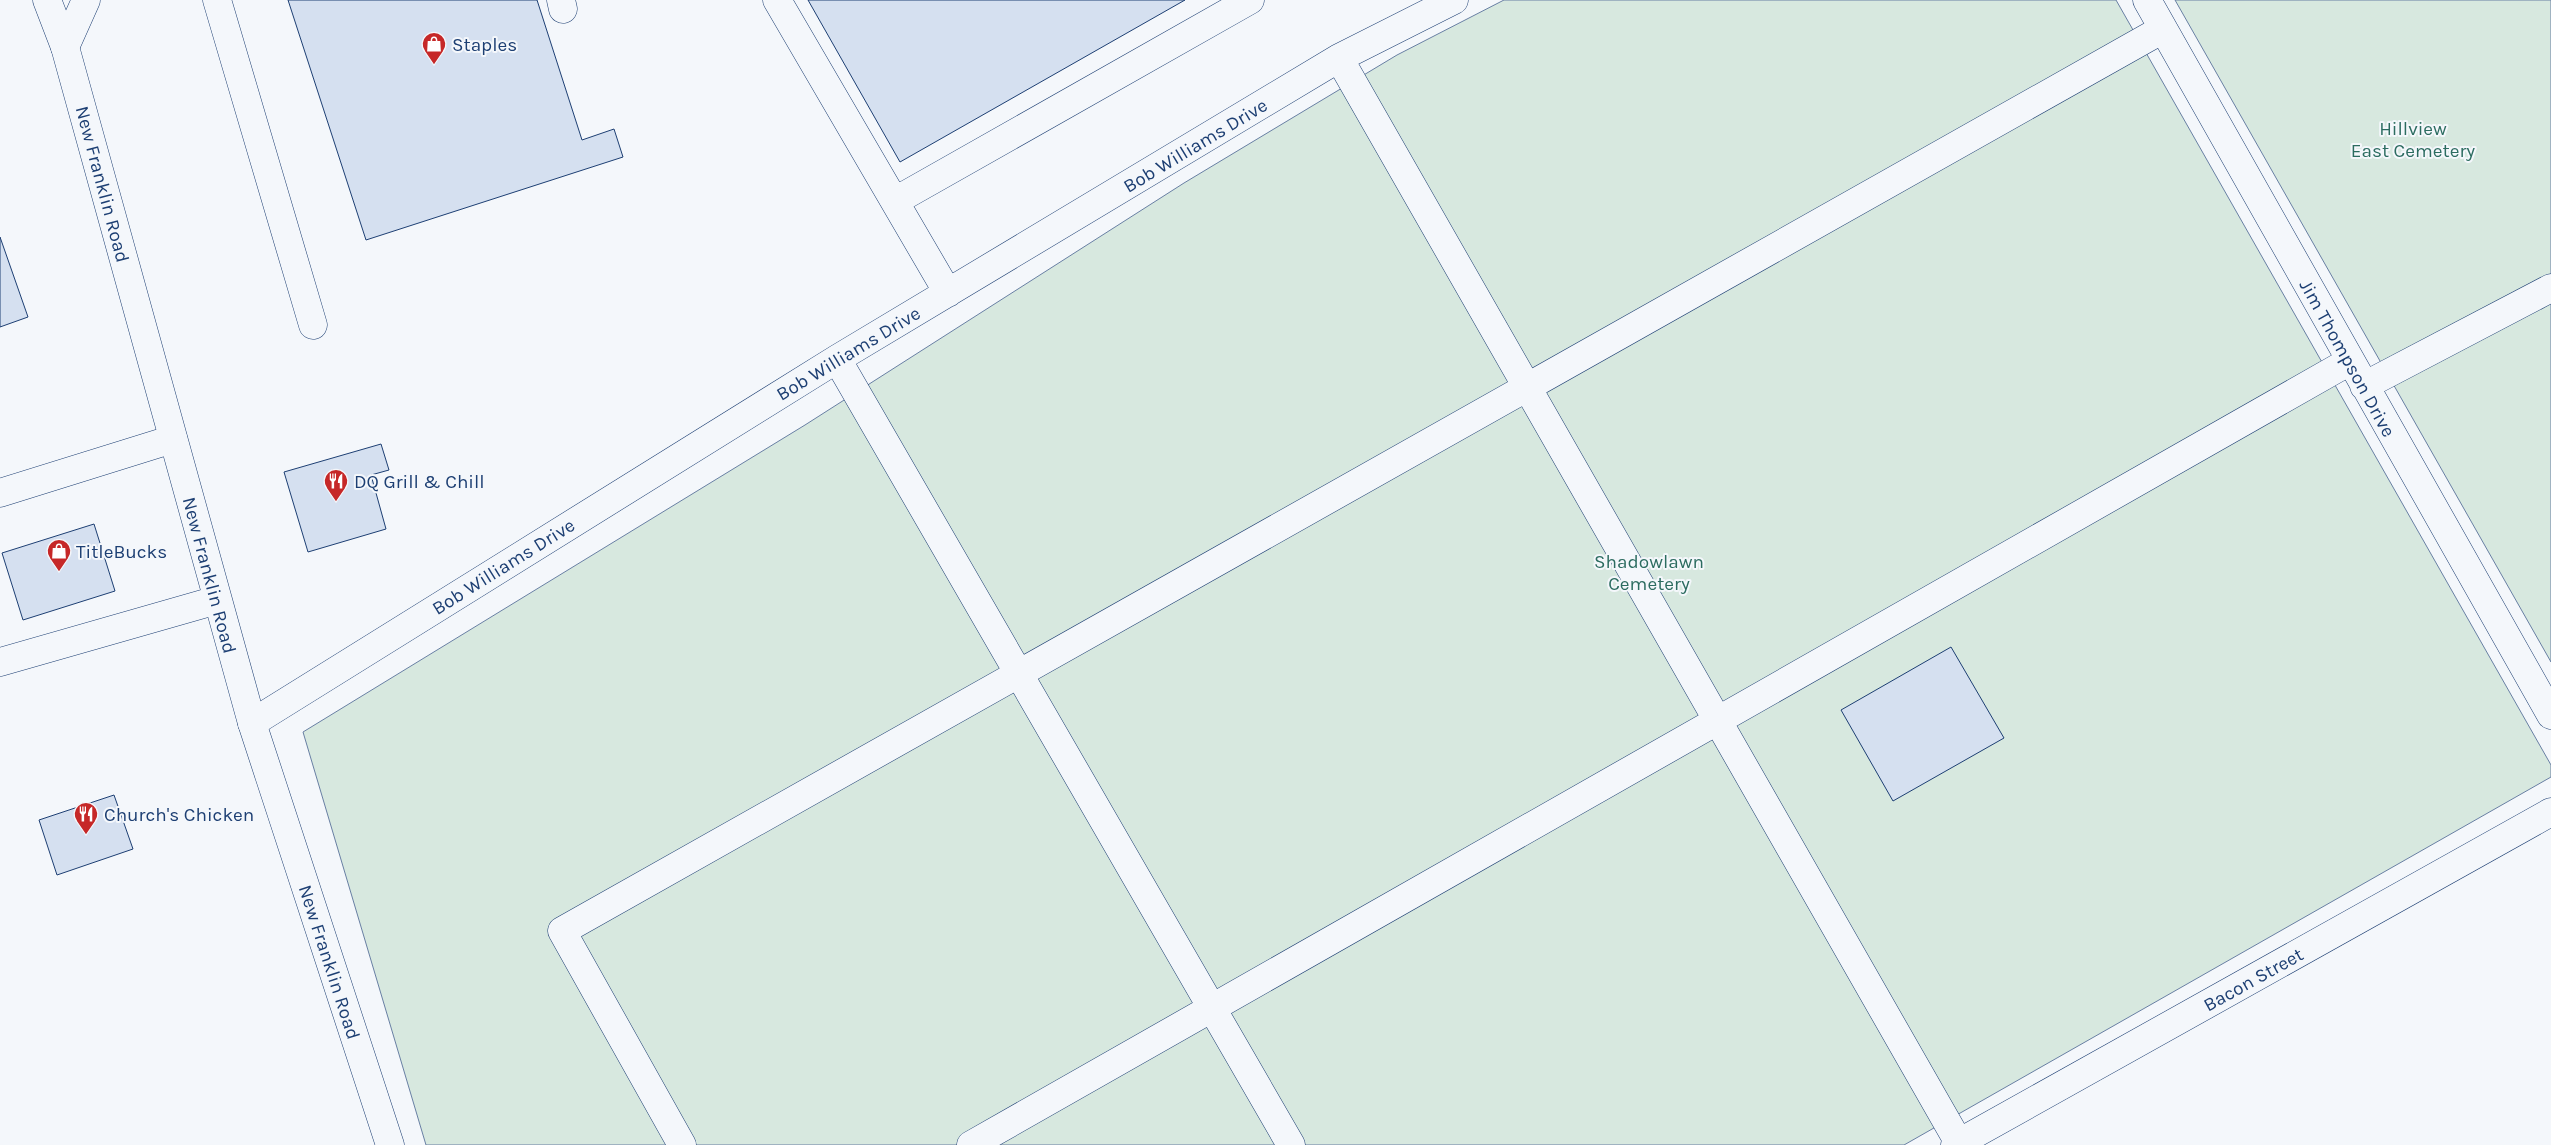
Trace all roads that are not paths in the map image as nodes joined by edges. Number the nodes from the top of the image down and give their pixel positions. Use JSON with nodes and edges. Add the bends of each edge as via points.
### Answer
{"nodes":[{"id":1,"x":47,"y":0,"type":"edge"},
{"id":2,"x":86,"y":0,"type":"edge"},
{"id":3,"x":218,"y":0,"type":"edge"},
{"id":4,"x":777,"y":0,"type":"edge"},
{"id":5,"x":1250,"y":0,"type":"edge"},
{"id":6,"x":1454,"y":0,"type":"edge"},
{"id":7,"x":2147,"y":0,"type":"edge"},
{"id":8,"x":2164,"y":29,"type":"junction"},
{"id":9,"x":65,"y":47,"type":"junction"},
{"id":10,"x":1339,"y":58,"type":"junction"},
{"id":11,"x":895,"y":201,"type":"junction"},
{"id":12,"x":2551,"y":288,"type":"edge"},
{"id":13,"x":948,"y":293,"type":"junction"},
{"id":14,"x":313,"y":325,"type":"dead end"},
{"id":15,"x":837,"y":359,"type":"junction"},
{"id":16,"x":2350,"y":361,"type":"junction"},
{"id":17,"x":2364,"y":386,"type":"junction"},
{"id":18,"x":1526,"y":387,"type":"junction"},
{"id":19,"x":173,"y":438,"type":"junction"},
{"id":20,"x":0,"y":493,"type":"edge"},
{"id":21,"x":217,"y":600,"type":"junction"},
{"id":22,"x":0,"y":662,"type":"edge"},
{"id":23,"x":1019,"y":674,"type":"junction"},
{"id":24,"x":2551,"y":715,"type":"edge"},
{"id":25,"x":1718,"y":722,"type":"junction"},
{"id":26,"x":252,"y":723,"type":"junction"},
{"id":27,"x":2551,"y":812,"type":"edge"},
{"id":28,"x":1212,"y":1008,"type":"junction"},
{"id":29,"x":1957,"y":1144,"type":"edge"},
{"id":30,"x":390,"y":1145,"type":"edge"},
{"id":31,"x":682,"y":1145,"type":"edge"},
{"id":32,"x":971,"y":1145,"type":"edge"},
{"id":33,"x":1291,"y":1145,"type":"edge"}],
"edges":[{"from":1,"to":9,"type":"main road","name":"New Franklin Road"},
{"from":2,"to":9,"type":"main road"},
{"from":3,"to":14,"type":"main road"},
{"from":4,"to":11,"type":"main road"},
{"from":5,"to":11,"type":"main road"},
{"from":6,"to":10,"type":"main road","name":"Bob Williams Drive"},
{"from":7,"to":8,"type":"main road","name":"Jim Thompson Drive"},
{"from":8,"to":16,"type":"main road","name":"Jim Thompson Drive"},
{"from":8,"to":18,"type":"main road"},
{"from":9,"to":19,"type":"main road","name":"New Franklin Road"},
{"from":10,"to":13,"type":"main road","name":"Bob Williams Drive"},
{"from":10,"to":18,"type":"main road"},
{"from":11,"to":13,"type":"main road"},
{"from":12,"to":17,"type":"main road"},
{"from":13,"to":15,"type":"main road","name":"Bob Williams Drive"},
{"from":15,"to":23,"type":"main road"},
{"from":15,"to":26,"type":"main road","name":"Bob Williams Drive"},
{"from":16,"to":17,"type":"main road","name":"Jim Thompson Drive"},
{"from":16,"to":25,"type":"main road"},
{"from":17,"to":24,"type":"main road","name":"Jim Thompson Drive"},
{"from":18,"to":23,"type":"main road"},
{"from":18,"to":25,"type":"main road"},
{"from":19,"to":20,"type":"main road"},
{"from":19,"to":21,"type":"main road","name":"New Franklin Road"},
{"from":21,"to":22,"type":"main road"},
{"from":21,"to":26,"type":"main road","name":"New Franklin Road"},
{"from":23,"to":28,"type":"main road"},
{"from":23,"to":31,"type":"main road","via":[[562,931]]},
{"from":25,"to":28,"type":"main road"},
{"from":25,"to":29,"type":"main road"},
{"from":26,"to":30,"type":"main road","name":"New Franklin Road"},
{"from":27,"to":29,"type":"main road","name":"Bacon Street"},
{"from":28,"to":32,"type":"main road"},
{"from":28,"to":33,"type":"main road"}]}
